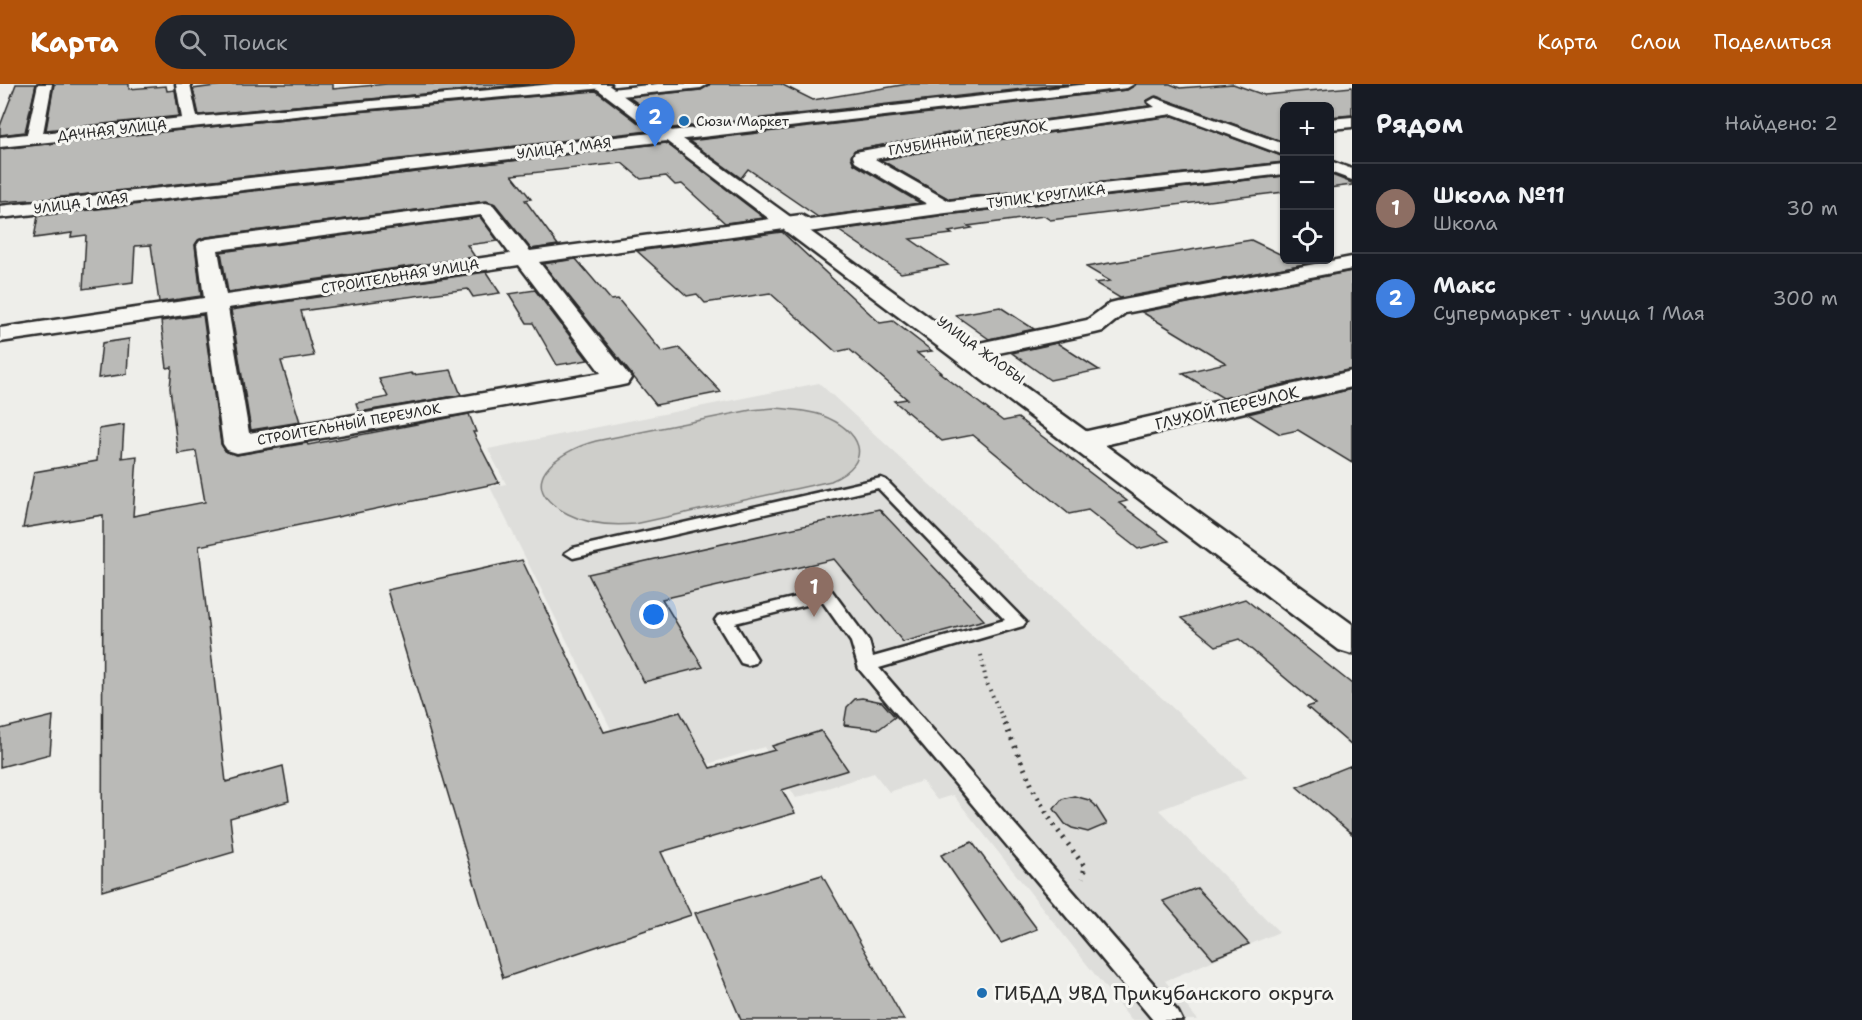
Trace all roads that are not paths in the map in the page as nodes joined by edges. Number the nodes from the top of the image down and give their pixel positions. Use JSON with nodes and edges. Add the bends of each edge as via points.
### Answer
{"nodes":[{"id":1,"x":45,"y":84,"type":"edge"},
{"id":2,"x":183,"y":84,"type":"edge"},
{"id":3,"x":460,"y":84,"type":"edge"},
{"id":4,"x":701,"y":84,"type":"edge"},
{"id":5,"x":606,"y":87,"type":"edge"},
{"id":6,"x":327,"y":92,"type":"dead end"},
{"id":7,"x":1134,"y":92,"type":"edge"},
{"id":8,"x":473,"y":95,"type":"junction"},
{"id":9,"x":334,"y":107,"type":"junction"},
{"id":10,"x":1175,"y":109,"type":"junction"},
{"id":11,"x":190,"y":122,"type":"junction"},
{"id":12,"x":1352,"y":122,"type":"edge"},
{"id":13,"x":1334,"y":124,"type":"edge"},
{"id":14,"x":1273,"y":129,"type":"dead end"},
{"id":15,"x":1238,"y":133,"type":"junction"},
{"id":16,"x":672,"y":135,"type":"junction"},
{"id":17,"x":34,"y":138,"type":"junction"},
{"id":18,"x":0,"y":142,"type":"edge"},
{"id":19,"x":1280,"y":149,"type":"edge"},
{"id":20,"x":1280,"y":168,"type":"edge"},
{"id":21,"x":1334,"y":168,"type":"edge"},
{"id":22,"x":1352,"y":175,"type":"edge"},
{"id":23,"x":946,"y":207,"type":"junction"},
{"id":24,"x":0,"y":212,"type":"edge"},
{"id":25,"x":799,"y":224,"type":"junction"},
{"id":26,"x":525,"y":258,"type":"junction"},
{"id":27,"x":1352,"y":263,"type":"edge"},
{"id":28,"x":216,"y":304,"type":"junction"},
{"id":29,"x":0,"y":335,"type":"edge"},
{"id":30,"x":973,"y":352,"type":"junction"},
{"id":31,"x":1352,"y":379,"type":"edge"},
{"id":32,"x":1093,"y":440,"type":"junction"},
{"id":33,"x":573,"y":554,"type":"dead end"},
{"id":34,"x":1352,"y":620,"type":"edge"},
{"id":35,"x":1352,"y":642,"type":"edge"},
{"id":36,"x":748,"y":659,"type":"dead end"},
{"id":37,"x":866,"y":665,"type":"junction"},
{"id":38,"x":1169,"y":1020,"type":"edge"}],
"edges":[{"from":1,"to":17,"type":"street","name":"ДАЧНАЯ УЛИЦА"},
{"from":2,"to":11,"type":"street","name":"ДАЧНАЯ УЛИЦА"},
{"from":3,"to":8,"type":"street"},
{"from":4,"to":5,"type":"street","name":"ДАЧНАЯ УЛИЦА"},
{"from":5,"to":8,"type":"street","name":"ДАЧНАЯ УЛИЦА"},
{"from":5,"to":16,"type":"street","name":"УЛИЦА ЖЛОБЫ"},
{"from":6,"to":9,"type":"street"},
{"from":7,"to":10,"type":"street"},
{"from":7,"to":16,"type":"street","name":"УЛИЦА 1 МАЯ","via":[[1111,86]]},
{"from":8,"to":9,"type":"street","name":"ДАЧНАЯ УЛИЦА"},
{"from":9,"to":11,"type":"street","name":"ДАЧНАЯ УЛИЦА"},
{"from":10,"to":15,"type":"street"},
{"from":10,"to":23,"type":"street","name":"ГЛУБИННЫЙ ПЕРЕУЛОК","via":[[960,138],[861,156]]},
{"from":11,"to":17,"type":"street","name":"ДАЧНАЯ УЛИЦА"},
{"from":12,"to":13,"type":"street"},
{"from":14,"to":15,"type":"street"},
{"from":15,"to":19,"type":"street"},
{"from":16,"to":24,"type":"street","name":"УЛИЦА 1 МАЯ"},
{"from":16,"to":25,"type":"street","name":"УЛИЦА ЖЛОБЫ"},
{"from":17,"to":18,"type":"street","name":"ДАЧНАЯ УЛИЦА"},
{"from":20,"to":23,"type":"street","name":"ТУПИК КРУГЛИКА"},
{"from":21,"to":22,"type":"street"},
{"from":23,"to":25,"type":"street","name":"ТУПИК КРУГЛИКА"},
{"from":25,"to":26,"type":"street","name":"СТРОИТЕЛЬНАЯ УЛИЦА"},
{"from":25,"to":30,"type":"street","name":"УЛИЦА ЖЛОБЫ"},
{"from":26,"to":28,"type":"street","name":"СТРОИТЕЛЬНАЯ УЛИЦА"},
{"from":26,"to":28,"type":"street","name":"СТРОИТЕЛЬНЫЙ ПЕРЕУЛОК","via":[[486,209],[207,245]]},
{"from":26,"to":28,"type":"street","name":"СТРОИТЕЛЬНЫЙ ПЕРЕУЛОК","via":[[618,378],[237,444]]},
{"from":27,"to":30,"type":"street","via":[[1118,308],[1095,326]]},
{"from":28,"to":29,"type":"street","name":"СТРОИТЕЛЬНАЯ УЛИЦА"},
{"from":30,"to":32,"type":"street","name":"УЛИЦА ЖЛОБЫ"},
{"from":31,"to":32,"type":"street","name":"ГЛУХОЙ ПЕРЕУЛОК"},
{"from":32,"to":34,"type":"street","name":"УЛИЦА ЖЛОБЫ"},
{"from":32,"to":35,"type":"street","name":"УЛИЦА ЖЛОБЫ"},
{"from":33,"to":37,"type":"lane","via":[[880,483],[1017,622]]},
{"from":36,"to":37,"type":"lane","via":[[724,620],[825,595],[860,640]]},
{"from":37,"to":38,"type":"lane"}]}
